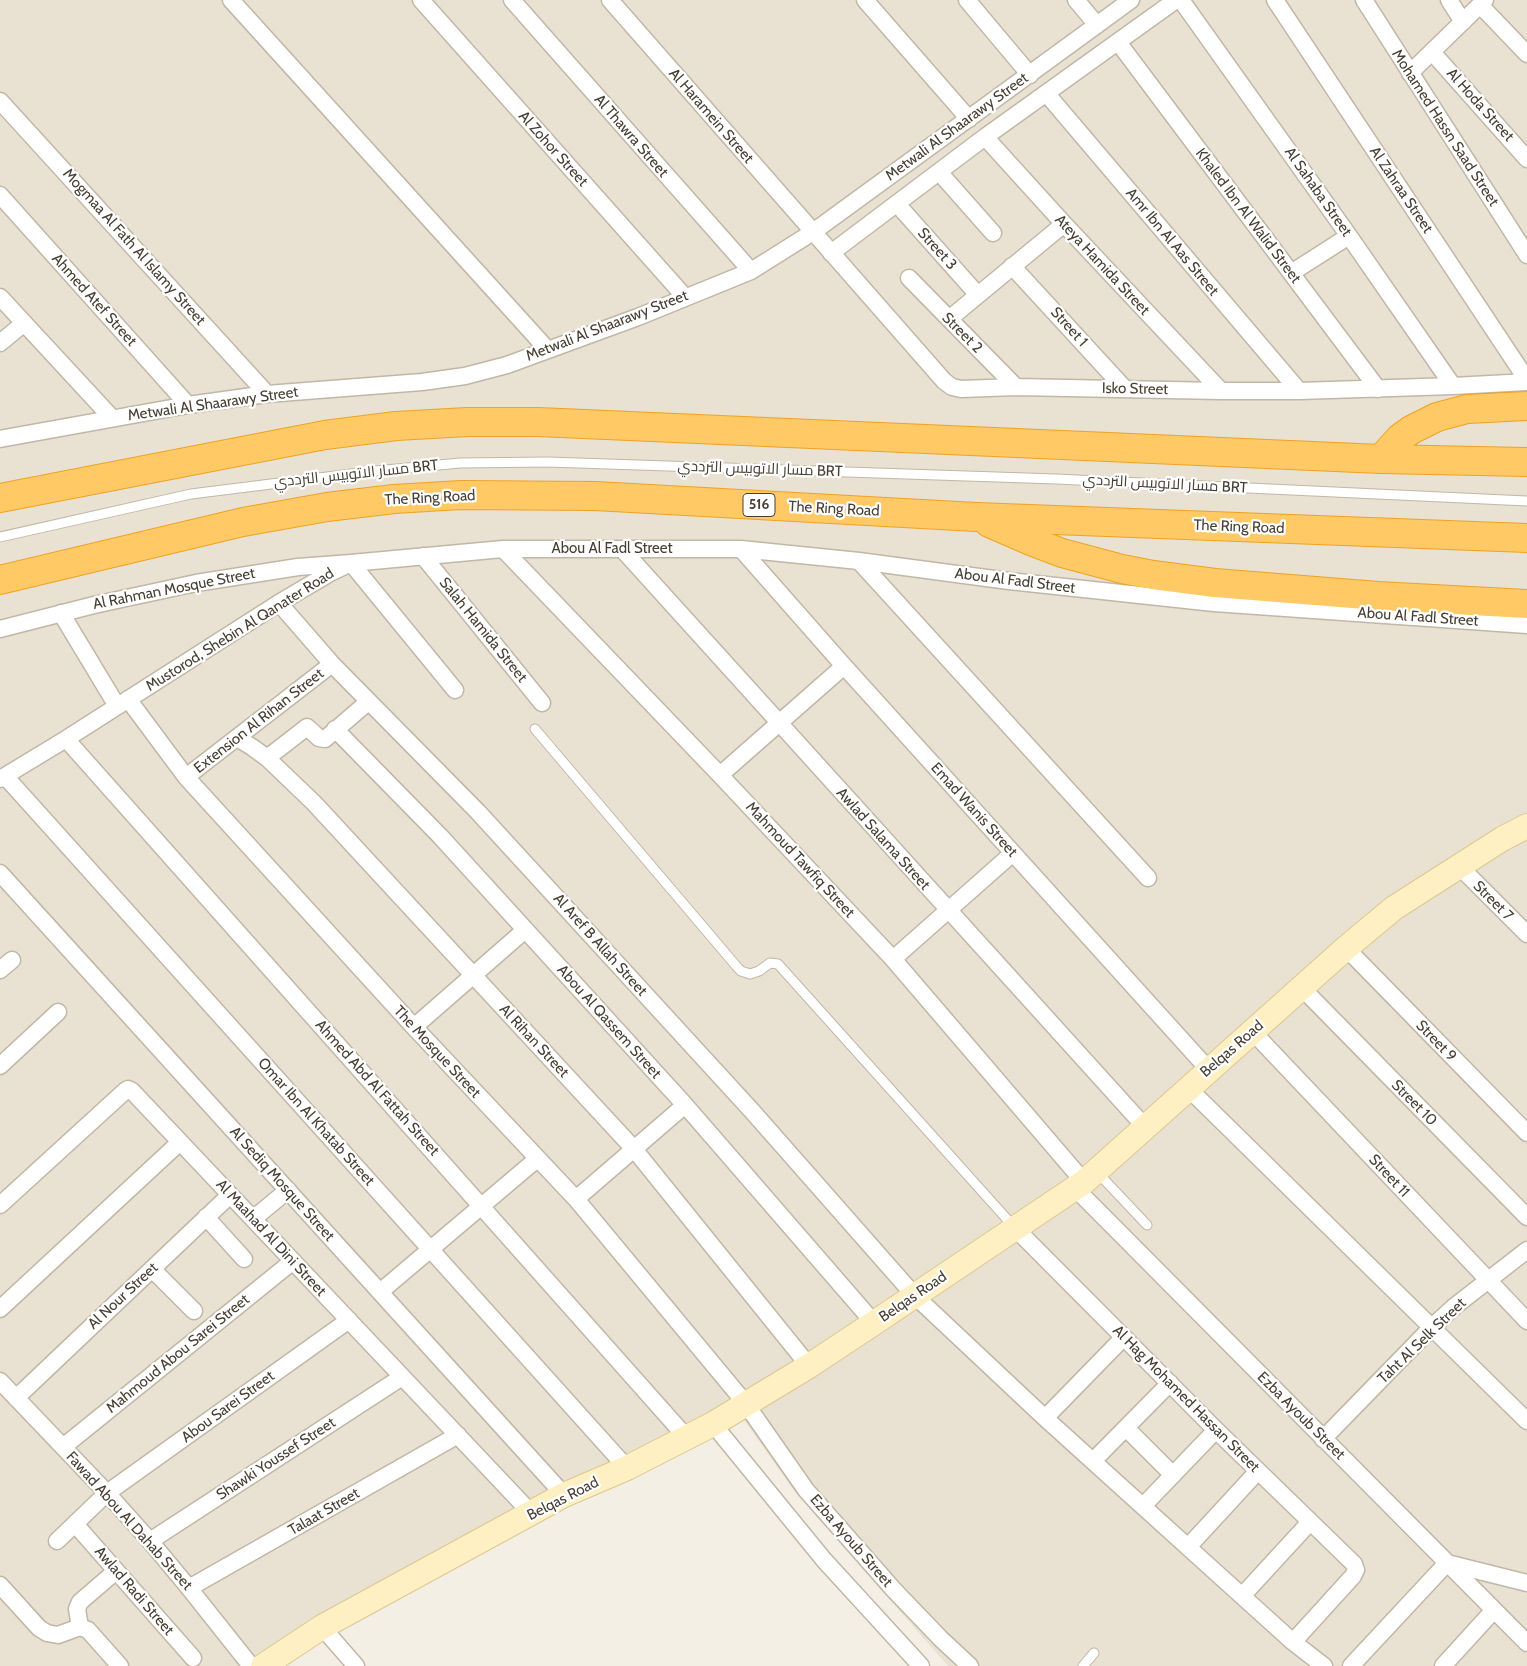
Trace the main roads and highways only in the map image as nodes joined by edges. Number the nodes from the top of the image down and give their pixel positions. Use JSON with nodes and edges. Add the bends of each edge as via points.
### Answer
{"nodes":[{"id":1,"x":1527,"y":406,"type":"edge"},
{"id":2,"x":1381,"y":459,"type":"junction"},
{"id":3,"x":1527,"y":462,"type":"edge"},
{"id":4,"x":0,"y":498,"type":"edge"},
{"id":5,"x":976,"y":517,"type":"junction"},
{"id":6,"x":1527,"y":538,"type":"edge"},
{"id":7,"x":0,"y":580,"type":"edge"},
{"id":8,"x":1527,"y":604,"type":"edge"},
{"id":9,"x":1526,"y":818,"type":"edge"},
{"id":10,"x":263,"y":1666,"type":"edge"}],
"edges":[{"from":1,"to":2,"type":"highway","via":[[1467,409],[1437,417],[1406,434]]},
{"from":2,"to":3,"type":"highway"},
{"from":2,"to":4,"type":"highway","via":[[538,422],[467,422],[325,435]]},
{"from":5,"to":6,"type":"highway","name":"The Ring Road","number":"516"},
{"from":5,"to":7,"type":"highway","name":"The Ring Road","number":"516","via":[[595,496],[461,495],[394,499],[243,522]]},
{"from":5,"to":8,"type":"highway","via":[[1062,553],[1153,575],[1378,596]]},
{"from":9,"to":10,"type":"main road","name":"Belqas Road","via":[[1502,839],[1394,908],[1085,1181],[1016,1229],[809,1366],[713,1424],[627,1468],[564,1495],[322,1627]]}]}
